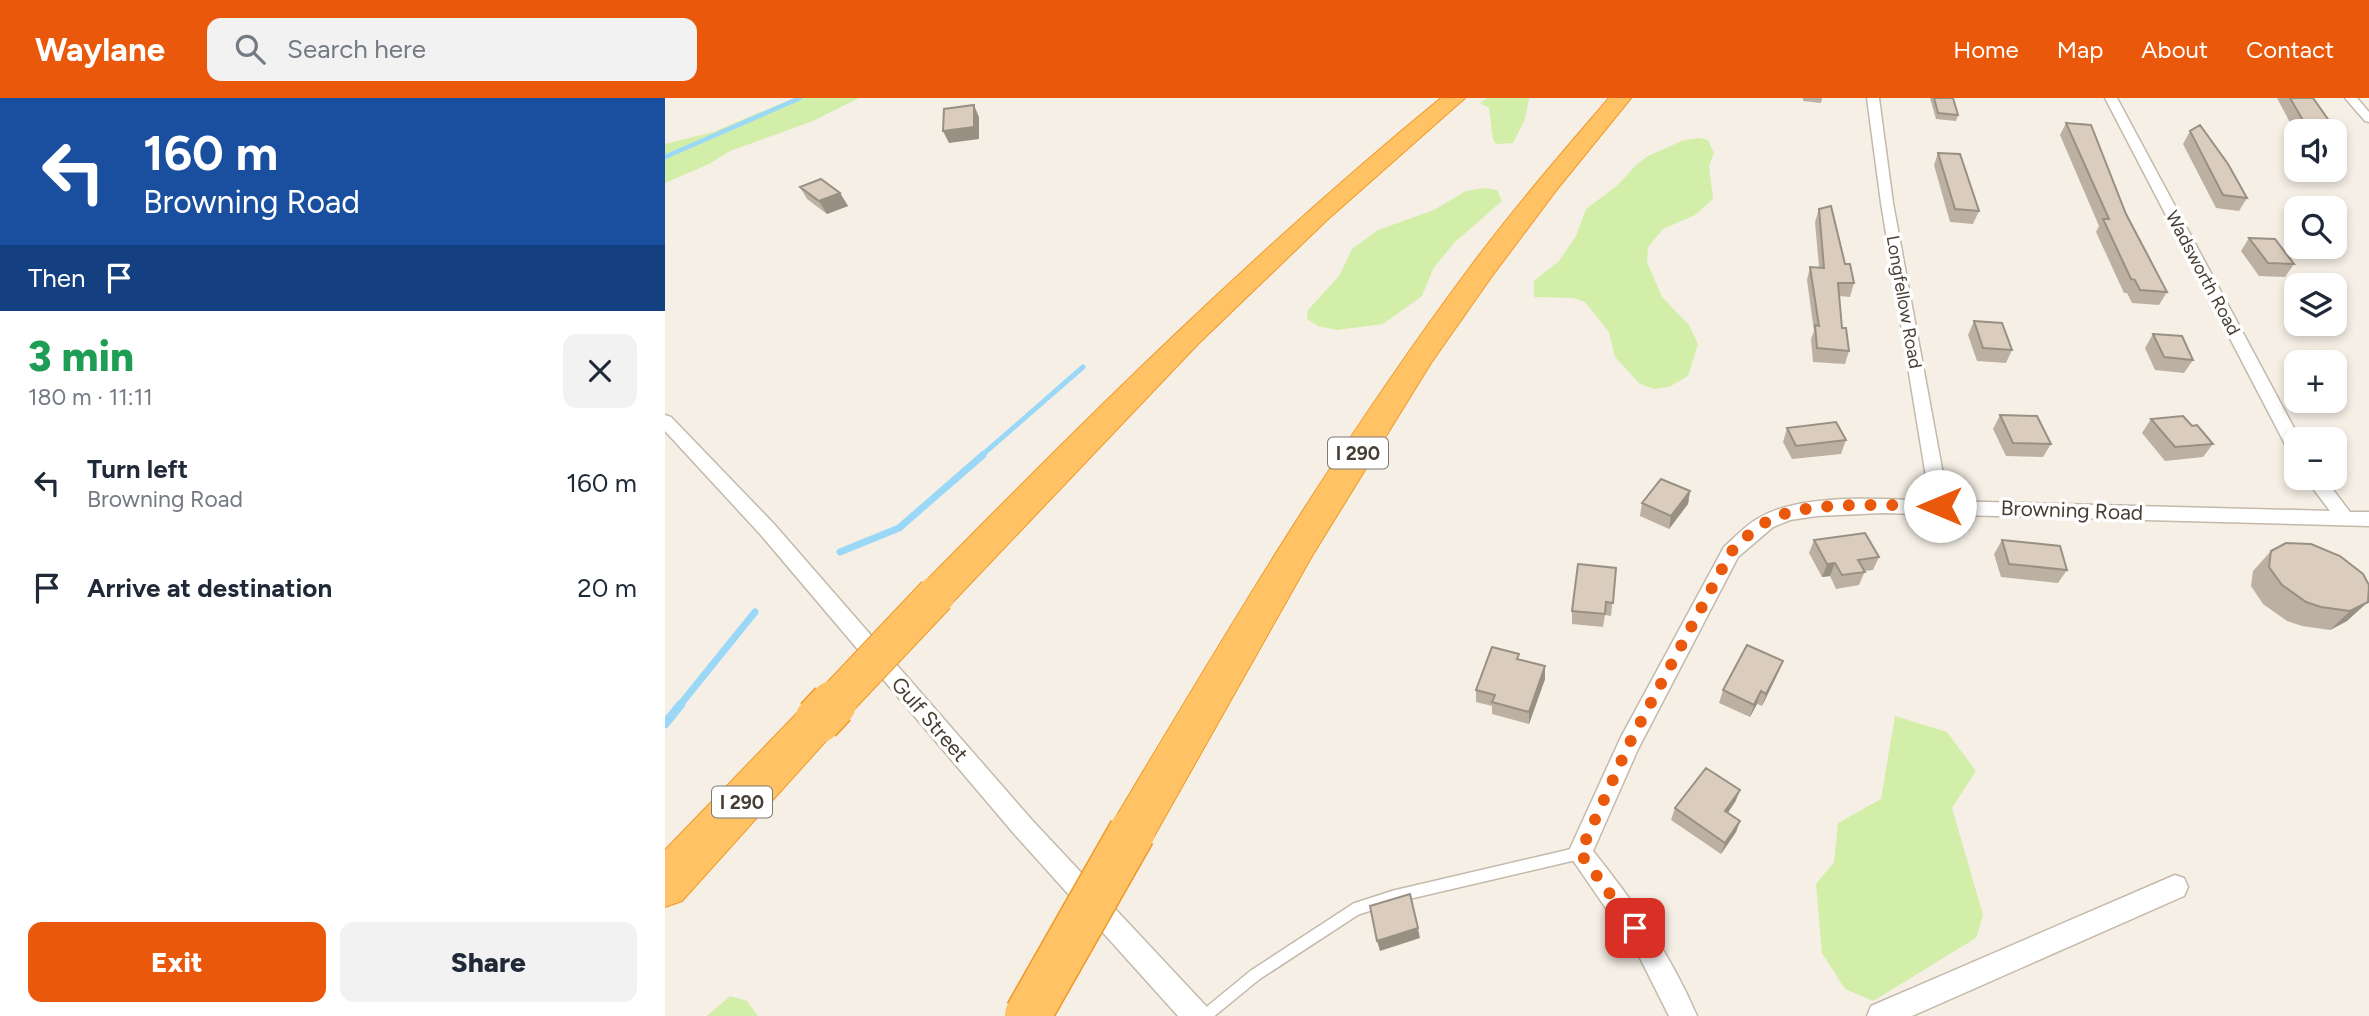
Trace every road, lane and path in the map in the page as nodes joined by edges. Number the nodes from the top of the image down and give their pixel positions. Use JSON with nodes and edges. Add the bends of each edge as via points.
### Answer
{"nodes":[{"id":1,"x":1454,"y":98,"type":"edge"},
{"id":2,"x":1620,"y":98,"type":"edge"},
{"id":3,"x":1874,"y":98,"type":"edge"},
{"id":4,"x":2111,"y":98,"type":"edge"},
{"id":5,"x":2351,"y":98,"type":"edge"},
{"id":6,"x":2369,"y":119,"type":"edge"},
{"id":7,"x":665,"y":421,"type":"edge"},
{"id":8,"x":2285,"y":427,"type":"edge"},
{"id":9,"x":2324,"y":490,"type":"edge"},
{"id":10,"x":1940,"y":506,"type":"junction"},
{"id":11,"x":2346,"y":518,"type":"junction"},
{"id":12,"x":2369,"y":519,"type":"edge"},
{"id":13,"x":1132,"y":832,"type":"joint"},
{"id":14,"x":1580,"y":853,"type":"junction"},
{"id":15,"x":665,"y":884,"type":"edge"},
{"id":16,"x":2175,"y":887,"type":"dead end"},
{"id":17,"x":1028,"y":1016,"type":"edge"},
{"id":18,"x":1196,"y":1016,"type":"edge"},
{"id":19,"x":1205,"y":1016,"type":"edge"},
{"id":20,"x":1683,"y":1016,"type":"edge"},
{"id":21,"x":1881,"y":1016,"type":"edge"}],
"edges":[{"from":1,"to":15,"type":"highway","number":"I 290","bridge":true,"via":[[1360,177],[1189,336],[1035,491]]},
{"from":2,"to":13,"type":"highway","number":"I 290","via":[[1497,250],[1396,395],[1293,555]]},
{"from":3,"to":10,"type":"street","name":"Longfellow Road","via":[[1887,203]]},
{"from":4,"to":8,"type":"street","name":"Wadsworth Road"},
{"from":5,"to":6,"type":"street"},
{"from":7,"to":18,"type":"street","name":"Gulf Street","via":[[767,529],[1023,827]]},
{"from":9,"to":11,"type":"street"},
{"from":10,"to":11,"type":"street","name":"Browning Road"},
{"from":10,"to":14,"type":"street","name":"Browning Road","via":[[1797,512],[1766,522],[1747,536],[1720,569],[1629,744]]},
{"from":11,"to":12,"type":"street","name":"Browning Road"},
{"from":13,"to":17,"type":"highway","number":"I 290","bridge":true},
{"from":14,"to":19,"type":"lane","via":[[1356,909],[1255,975]]},
{"from":14,"to":20,"type":"street","via":[[1649,949]]},
{"from":16,"to":21,"type":"street"}]}
